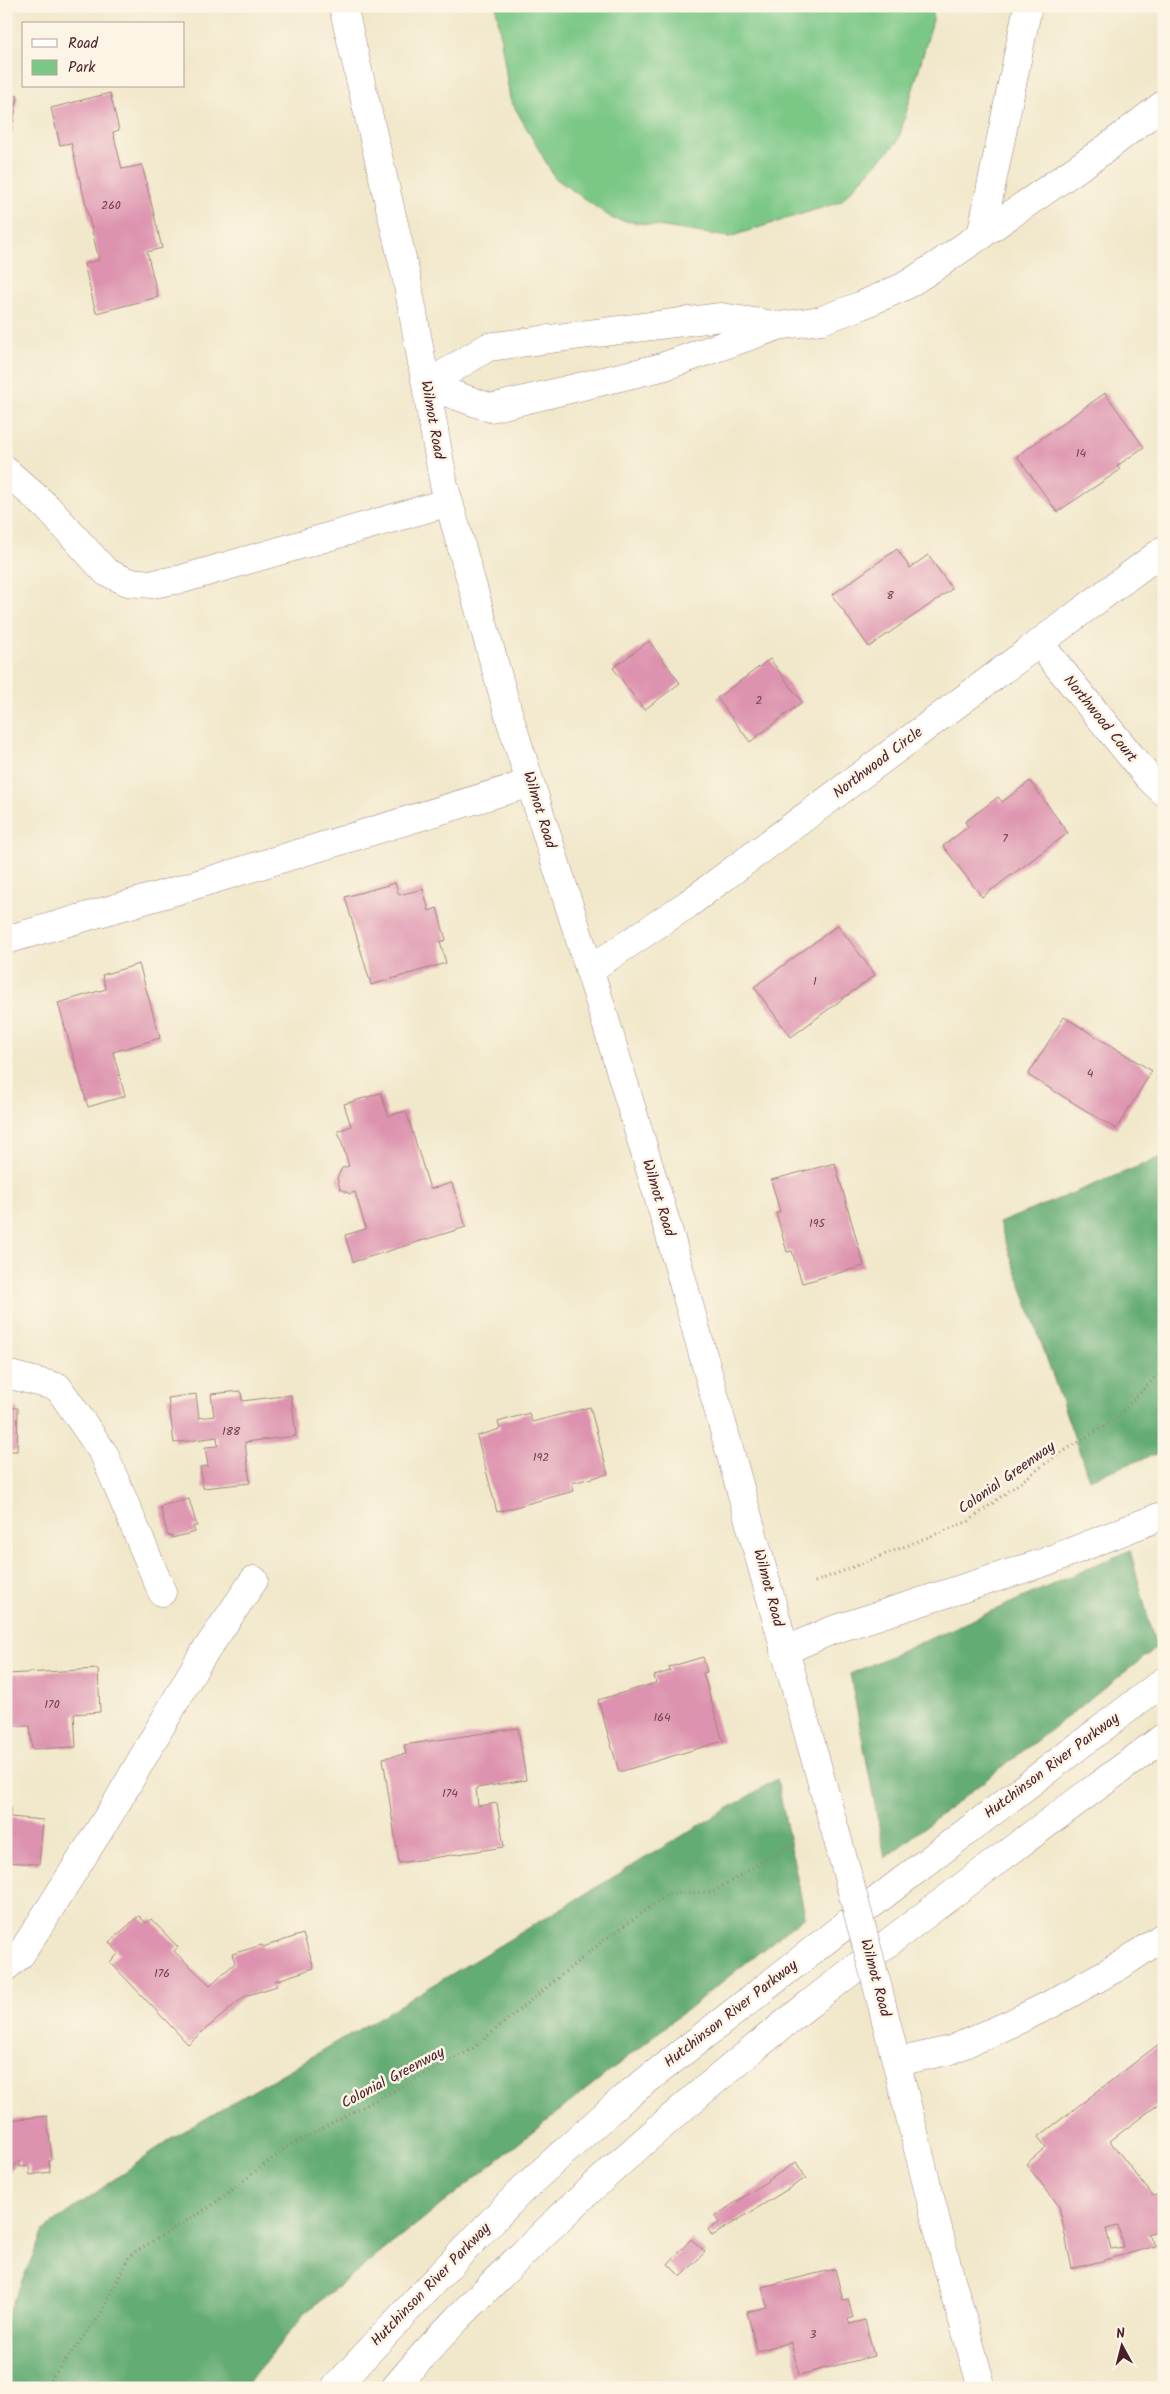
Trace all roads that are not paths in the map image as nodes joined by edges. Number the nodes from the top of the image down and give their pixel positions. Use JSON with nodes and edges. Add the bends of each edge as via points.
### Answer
{"nodes":[{"id":1,"x":343,"y":6,"type":"edge"},
{"id":2,"x":1028,"y":6,"type":"edge"},
{"id":3,"x":1164,"y":104,"type":"edge"},
{"id":4,"x":982,"y":236,"type":"junction"},
{"id":5,"x":778,"y":326,"type":"junction"},
{"id":6,"x":426,"y":385,"type":"junction"},
{"id":7,"x":6,"y":471,"type":"edge"},
{"id":8,"x":449,"y":502,"type":"junction"},
{"id":9,"x":1164,"y":550,"type":"edge"},
{"id":10,"x":1039,"y":643,"type":"junction"},
{"id":11,"x":530,"y":783,"type":"junction"},
{"id":12,"x":1164,"y":792,"type":"edge"},
{"id":13,"x":6,"y":940,"type":"edge"},
{"id":14,"x":589,"y":970,"type":"junction"},
{"id":15,"x":6,"y":1374,"type":"edge"},
{"id":16,"x":1164,"y":1515,"type":"edge"},
{"id":17,"x":254,"y":1580,"type":"dead end"},
{"id":18,"x":162,"y":1592,"type":"dead end"},
{"id":19,"x":784,"y":1651,"type":"junction"},
{"id":20,"x":1164,"y":1682,"type":"edge"},
{"id":21,"x":1164,"y":1737,"type":"edge"},
{"id":22,"x":1164,"y":1936,"type":"edge"},
{"id":23,"x":6,"y":1967,"type":"edge"},
{"id":24,"x":897,"y":2062,"type":"junction"},
{"id":25,"x":335,"y":2388,"type":"edge"},
{"id":26,"x":395,"y":2388,"type":"edge"},
{"id":27,"x":982,"y":2388,"type":"edge"}],
"edges":[{"from":1,"to":6,"type":"main road","name":"Wilmot Road","via":[[407,280]]},
{"from":2,"to":4,"type":"main road"},
{"from":3,"to":4,"type":"main road"},
{"from":4,"to":5,"type":"main road","via":[[905,286],[860,306],[822,320]]},
{"from":5,"to":6,"type":"main road","via":[[721,317],[488,347]]},
{"from":5,"to":6,"type":"main road","via":[[662,367],[491,408]]},
{"from":6,"to":8,"type":"main road","name":"Wilmot Road"},
{"from":7,"to":8,"type":"main road","via":[[47,507],[106,572],[128,582],[152,584],[182,579]]},
{"from":8,"to":11,"type":"main road","name":"Wilmot Road"},
{"from":9,"to":10,"type":"main road","name":"Northwood Circle"},
{"from":10,"to":12,"type":"main road","name":"Northwood Court","via":[[1148,777]]},
{"from":10,"to":14,"type":"main road","name":"Northwood Circle","via":[[688,904]]},
{"from":11,"to":13,"type":"main road"},
{"from":11,"to":14,"type":"main road","name":"Wilmot Road"},
{"from":14,"to":19,"type":"main road","name":"Wilmot Road","via":[[672,1246]]},
{"from":15,"to":18,"type":"main road","via":[[58,1387],[104,1454]]},
{"from":16,"to":19,"type":"main road","via":[[1045,1562],[830,1631]]},
{"from":17,"to":23,"type":"main road","via":[[198,1662],[116,1804],[32,1938]]},
{"from":19,"to":24,"type":"main road","name":"Wilmot Road","bridge":true},
{"from":20,"to":25,"type":"main road","name":"Hutchinson River Parkway","via":[[624,2098],[524,2189],[434,2280]]},
{"from":21,"to":26,"type":"main road","via":[[908,1929],[686,2104],[587,2191],[490,2286]]},
{"from":22,"to":24,"type":"main road","via":[[1121,1965],[1010,2024],[951,2050]]},
{"from":24,"to":27,"type":"main road","name":"Wilmot Road"}]}
